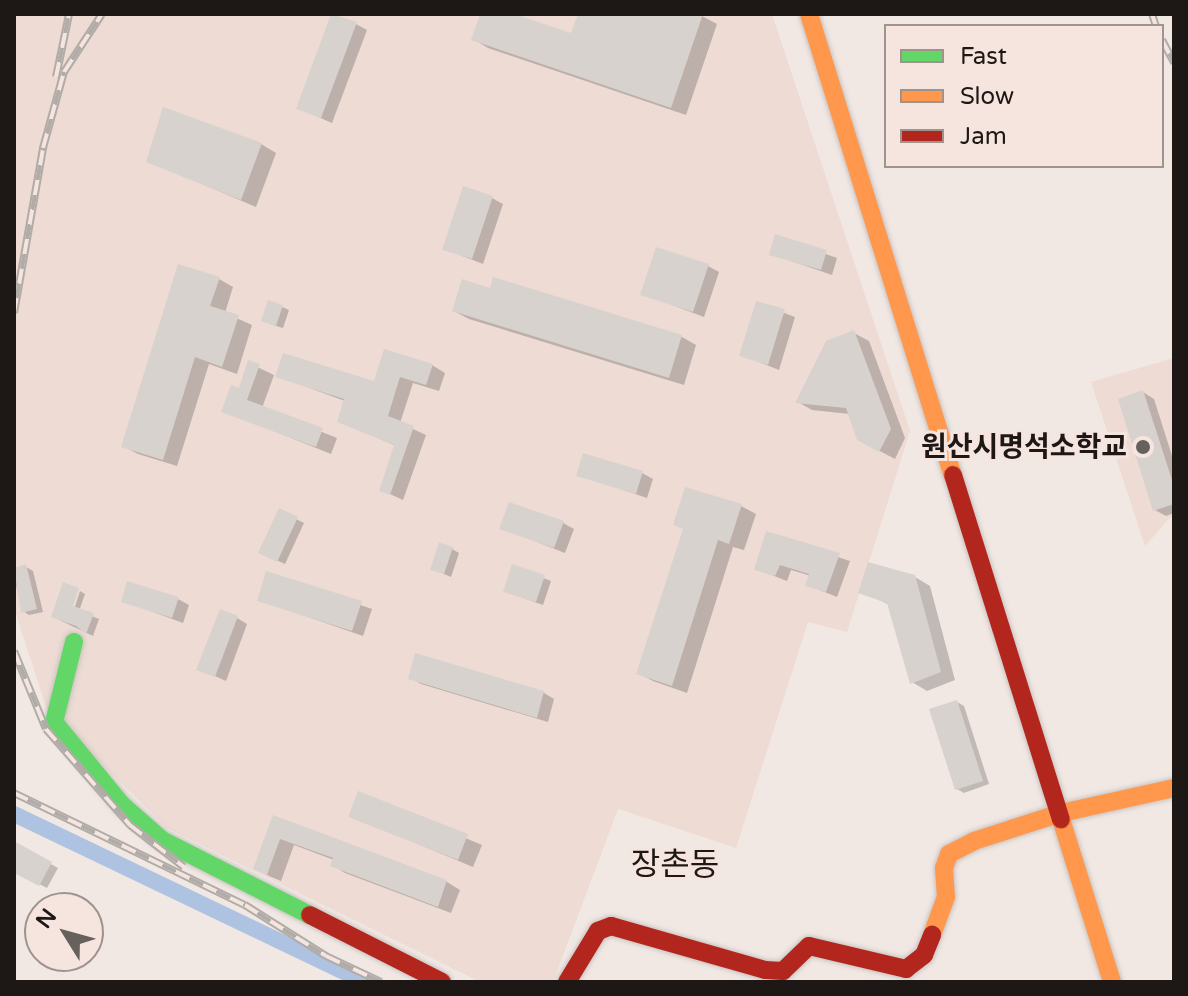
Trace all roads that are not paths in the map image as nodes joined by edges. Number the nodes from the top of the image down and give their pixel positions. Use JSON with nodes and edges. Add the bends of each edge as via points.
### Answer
{"nodes":[{"id":1,"x":809,"y":14,"type":"edge"},
{"id":2,"x":74,"y":642,"type":"dead end"},
{"id":3,"x":1174,"y":788,"type":"edge"},
{"id":4,"x":1061,"y":813,"type":"junction"},
{"id":5,"x":442,"y":982,"type":"edge"},
{"id":6,"x":567,"y":982,"type":"edge"},
{"id":7,"x":1112,"y":982,"type":"edge"}],
"edges":[{"from":1,"to":4,"type":"street"},
{"from":2,"to":5,"type":"street","via":[[54,722],[121,804],[162,840]]},
{"from":3,"to":4,"type":"street"},
{"from":4,"to":6,"type":"street","via":[[949,854],[944,868],[946,897],[924,955],[906,969],[809,946],[783,971],[765,970],[611,926],[598,931]]},
{"from":4,"to":7,"type":"street"}]}
